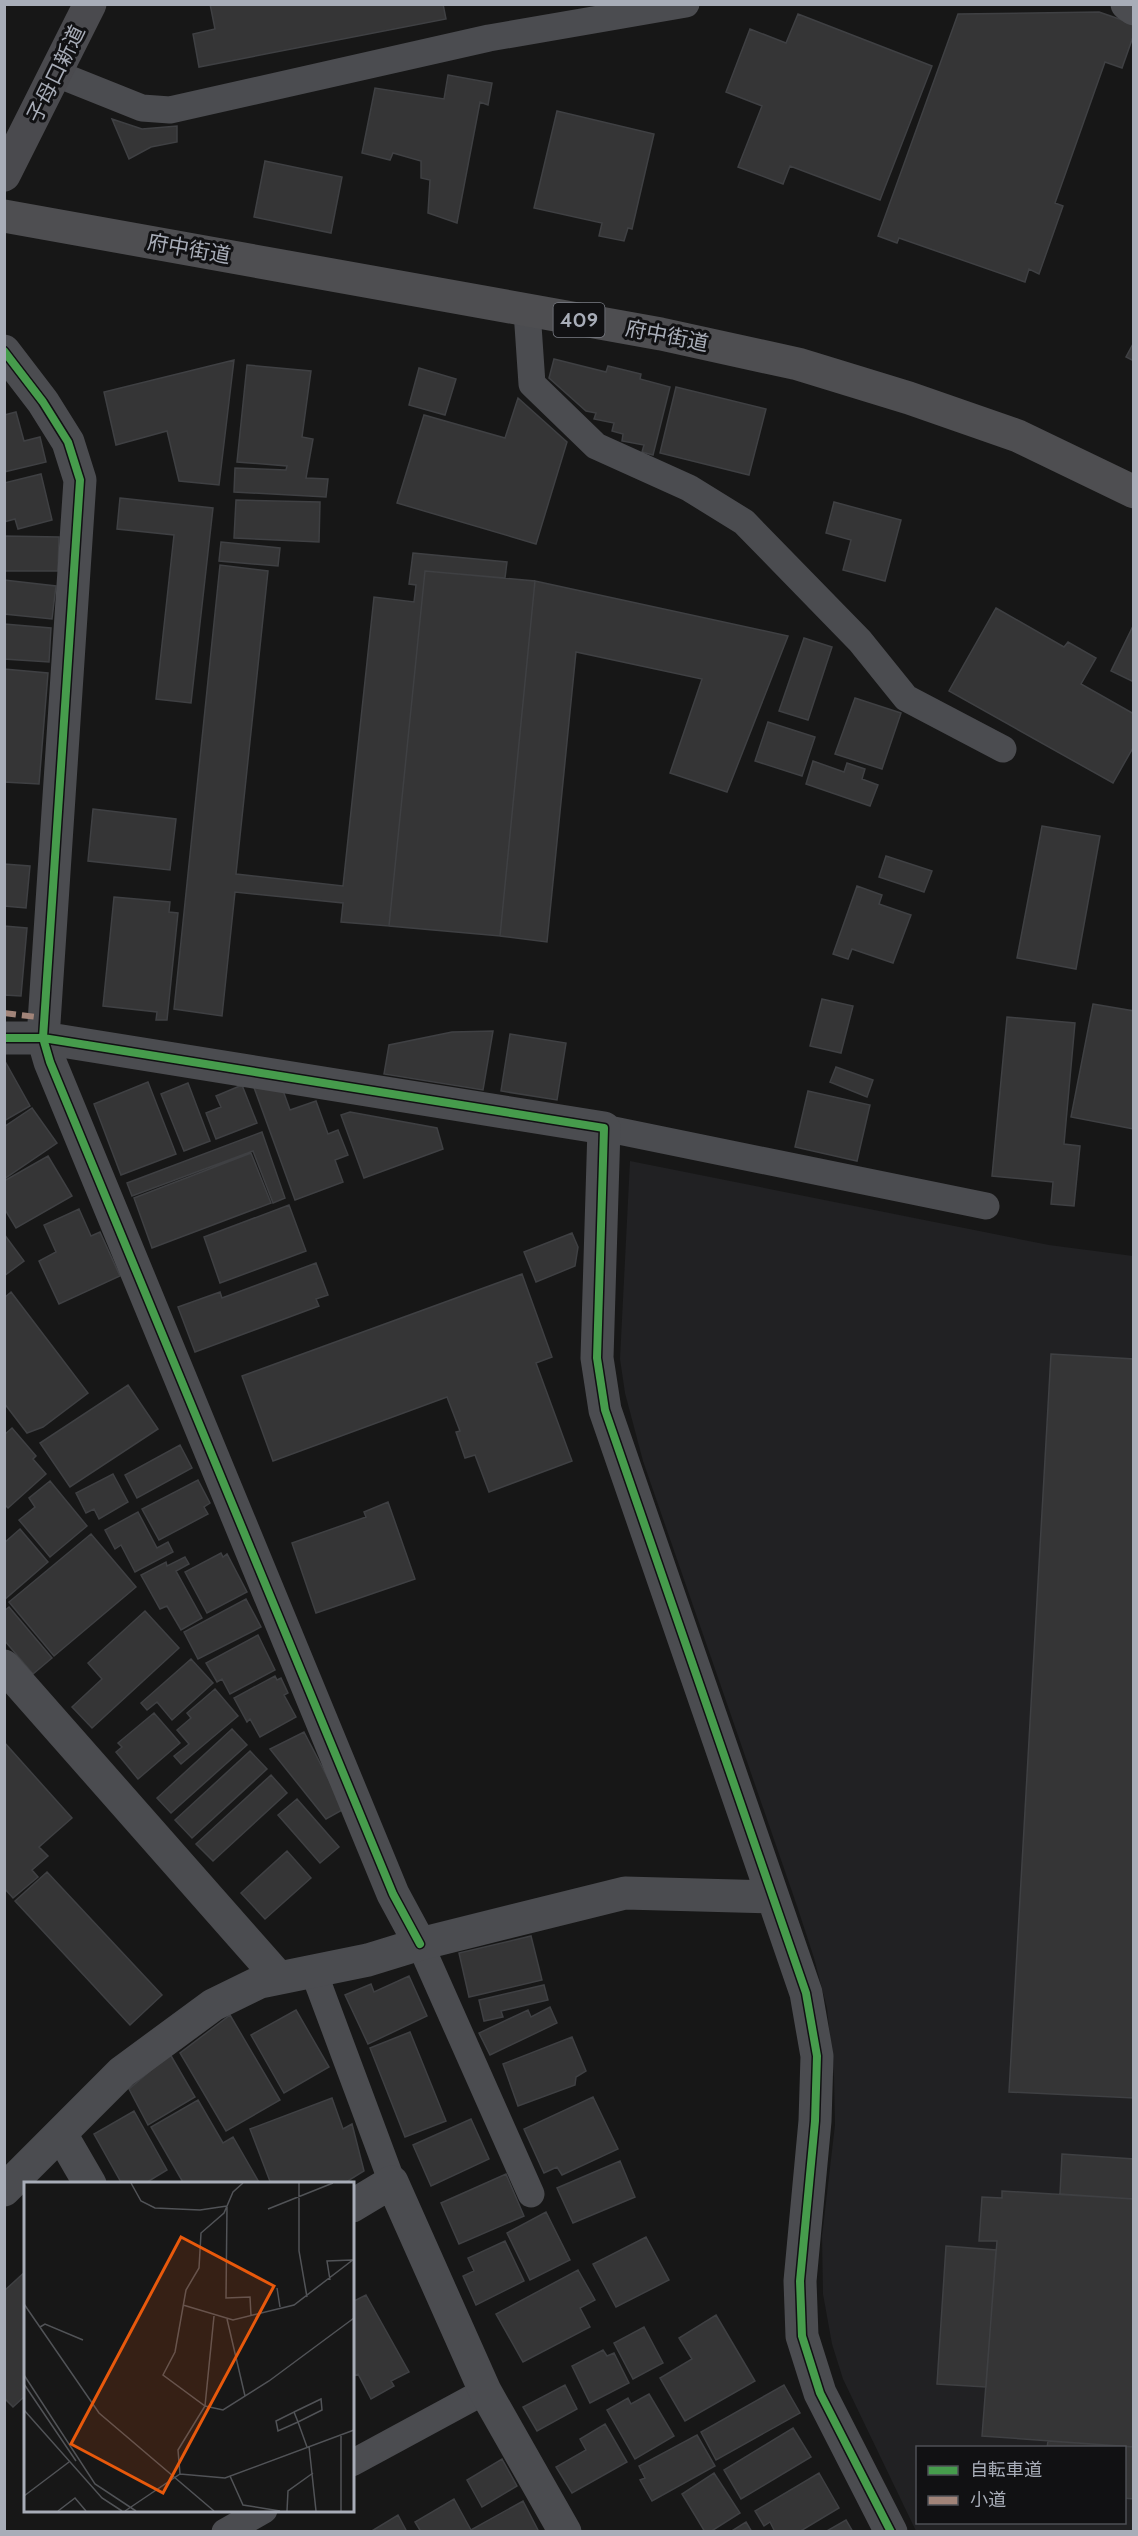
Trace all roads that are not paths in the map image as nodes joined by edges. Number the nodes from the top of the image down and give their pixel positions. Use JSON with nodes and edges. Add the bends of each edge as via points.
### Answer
{"nodes":[{"id":1,"x":90,"y":4,"type":"edge"},
{"id":2,"x":686,"y":4,"type":"edge"},
{"id":3,"x":1127,"y":4,"type":"edge"},
{"id":4,"x":1134,"y":9,"type":"edge"},
{"id":5,"x":57,"y":74,"type":"junction"},
{"id":6,"x":4,"y":175,"type":"edge"},
{"id":7,"x":4,"y":216,"type":"edge"},
{"id":8,"x":527,"y":311,"type":"junction"},
{"id":9,"x":4,"y":351,"type":"edge"},
{"id":10,"x":1134,"y":492,"type":"edge"},
{"id":11,"x":1003,"y":749,"type":"dead end"},
{"id":12,"x":4,"y":1038,"type":"edge"},
{"id":13,"x":43,"y":1038,"type":"junction"},
{"id":14,"x":604,"y":1128,"type":"junction"},
{"id":15,"x":986,"y":1206,"type":"dead end"},
{"id":16,"x":4,"y":1666,"type":"edge"},
{"id":17,"x":772,"y":1897,"type":"junction"},
{"id":18,"x":420,"y":1944,"type":"junction"},
{"id":19,"x":313,"y":1970,"type":"junction"},
{"id":20,"x":279,"y":1978,"type":"junction"},
{"id":21,"x":61,"y":2134,"type":"junction"},
{"id":22,"x":89,"y":2182,"type":"edge"},
{"id":23,"x":392,"y":2182,"type":"junction"},
{"id":24,"x":4,"y":2190,"type":"edge"},
{"id":25,"x":531,"y":2194,"type":"dead end"},
{"id":26,"x":354,"y":2205,"type":"edge"},
{"id":27,"x":485,"y":2391,"type":"junction"},
{"id":28,"x":354,"y":2462,"type":"edge"},
{"id":29,"x":262,"y":2512,"type":"edge"},
{"id":30,"x":225,"y":2532,"type":"edge"},
{"id":31,"x":565,"y":2532,"type":"edge"},
{"id":32,"x":891,"y":2532,"type":"edge"}],
"edges":[{"from":1,"to":5,"type":"street","name":"子母口新道"},
{"from":2,"to":5,"type":"lane","via":[[489,38],[170,110],[142,108]]},
{"from":3,"to":4,"type":"street"},
{"from":5,"to":6,"type":"street","name":"子母口新道"},
{"from":7,"to":8,"type":"highway","name":"府中街道","number":"409"},
{"from":8,"to":10,"type":"highway","name":"府中街道","number":"409","via":[[661,334],[809,368],[1017,436]]},
{"from":8,"to":11,"type":"lane","via":[[532,384],[596,446],[689,488],[744,522],[860,641],[906,698]]},
{"from":9,"to":13,"type":"street","via":[[44,402],[68,442],[80,480]]},
{"from":12,"to":13,"type":"street"},
{"from":13,"to":14,"type":"street"},
{"from":13,"to":18,"type":"street","via":[[393,1894]]},
{"from":14,"to":15,"type":"lane"},
{"from":14,"to":17,"type":"street","via":[[597,1358],[605,1410]]},
{"from":16,"to":20,"type":"street"},
{"from":17,"to":18,"type":"street","via":[[625,1893]]},
{"from":17,"to":32,"type":"street","via":[[806,1993],[817,2056],[800,2280],[802,2336],[820,2393]]},
{"from":18,"to":19,"type":"street","via":[[368,1960]]},
{"from":18,"to":25,"type":"lane"},
{"from":19,"to":20,"type":"street"},
{"from":19,"to":23,"type":"lane"},
{"from":20,"to":21,"type":"street","via":[[260,1982],[213,2005],[122,2072]]},
{"from":21,"to":22,"type":"street"},
{"from":21,"to":24,"type":"street"},
{"from":23,"to":26,"type":"street"},
{"from":23,"to":27,"type":"street"},
{"from":27,"to":28,"type":"lane"},
{"from":27,"to":31,"type":"street"},
{"from":29,"to":30,"type":"lane"}]}
